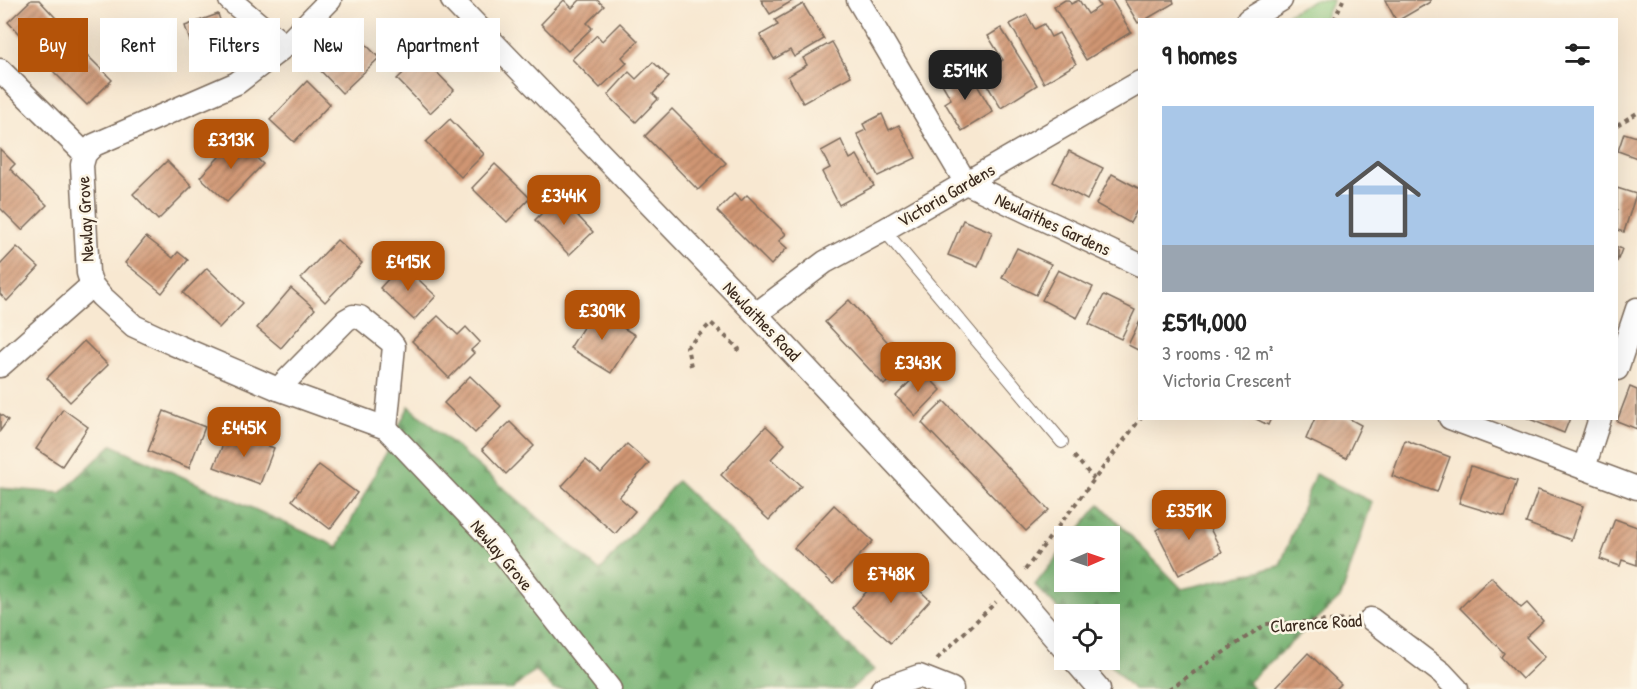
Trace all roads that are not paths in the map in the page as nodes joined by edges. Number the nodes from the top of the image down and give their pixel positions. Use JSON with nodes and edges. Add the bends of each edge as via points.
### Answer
{"nodes":[{"id":1,"x":230,"y":0,"type":"edge"},
{"id":2,"x":330,"y":0,"type":"edge"},
{"id":3,"x":452,"y":0,"type":"edge"},
{"id":4,"x":858,"y":0,"type":"edge"},
{"id":5,"x":1281,"y":0,"type":"edge"},
{"id":6,"x":1251,"y":18,"type":"edge"},
{"id":7,"x":285,"y":46,"type":"junction"},
{"id":8,"x":0,"y":70,"type":"edge"},
{"id":9,"x":1138,"y":83,"type":"edge"},
{"id":10,"x":85,"y":154,"type":"junction"},
{"id":11,"x":966,"y":183,"type":"junction"},
{"id":12,"x":884,"y":230,"type":"junction"},
{"id":13,"x":1138,"y":265,"type":"edge"},
{"id":14,"x":92,"y":285,"type":"junction"},
{"id":15,"x":1637,"y":309,"type":"edge"},
{"id":16,"x":756,"y":314,"type":"junction"},
{"id":17,"x":0,"y":366,"type":"edge"},
{"id":18,"x":1618,"y":366,"type":"edge"},
{"id":19,"x":278,"y":389,"type":"junction"},
{"id":20,"x":1455,"y":420,"type":"edge"},
{"id":21,"x":1599,"y":420,"type":"edge"},
{"id":22,"x":386,"y":428,"type":"junction"},
{"id":23,"x":1062,"y":442,"type":"road end"},
{"id":24,"x":1584,"y":468,"type":"junction"},
{"id":25,"x":1637,"y":488,"type":"edge"},
{"id":26,"x":1371,"y":619,"type":"road end"},
{"id":27,"x":1054,"y":637,"type":"edge"},
{"id":28,"x":1083,"y":670,"type":"edge"},
{"id":29,"x":610,"y":689,"type":"edge"},
{"id":30,"x":882,"y":689,"type":"edge"},
{"id":31,"x":952,"y":689,"type":"edge"},
{"id":32,"x":1099,"y":689,"type":"edge"},
{"id":33,"x":1456,"y":689,"type":"edge"}],
"edges":[{"from":1,"to":7,"type":"street"},
{"from":2,"to":7,"type":"street","name":"Newlay Grove"},
{"from":3,"to":16,"type":"street","name":"Newlaithes Road"},
{"from":4,"to":11,"type":"street"},
{"from":5,"to":6,"type":"street"},
{"from":7,"to":10,"type":"street","name":"Newlay Grove","via":[[237,83],[93,145]]},
{"from":8,"to":10,"type":"street","name":"Newlay Grove"},
{"from":9,"to":11,"type":"street","name":"Victoria Gardens"},
{"from":10,"to":14,"type":"street","name":"Newlay Grove","via":[[82,165]]},
{"from":11,"to":12,"type":"street","name":"Victoria Gardens"},
{"from":11,"to":13,"type":"street","name":"Newlaithes Gardens"},
{"from":12,"to":16,"type":"street","name":"Victoria Gardens","via":[[825,262]]},
{"from":12,"to":23,"type":"lane"},
{"from":14,"to":17,"type":"street","name":"Newlay Grove"},
{"from":14,"to":19,"type":"street","name":"Newlay Grove","via":[[134,326]]},
{"from":15,"to":18,"type":"street"},
{"from":16,"to":27,"type":"street","name":"Newlaithes Road"},
{"from":19,"to":22,"type":"street","name":"Newlay Grove"},
{"from":19,"to":22,"type":"street","via":[[346,320],[360,317],[394,346]]},
{"from":20,"to":24,"type":"street"},
{"from":21,"to":24,"type":"street"},
{"from":22,"to":29,"type":"street","name":"Newlay Grove","via":[[496,544]]},
{"from":24,"to":25,"type":"street"},
{"from":26,"to":33,"type":"street","name":"Clarence Road","via":[[1442,673]]},
{"from":28,"to":32,"type":"street"},
{"from":30,"to":31,"type":"street","via":[[919,676]]}]}
